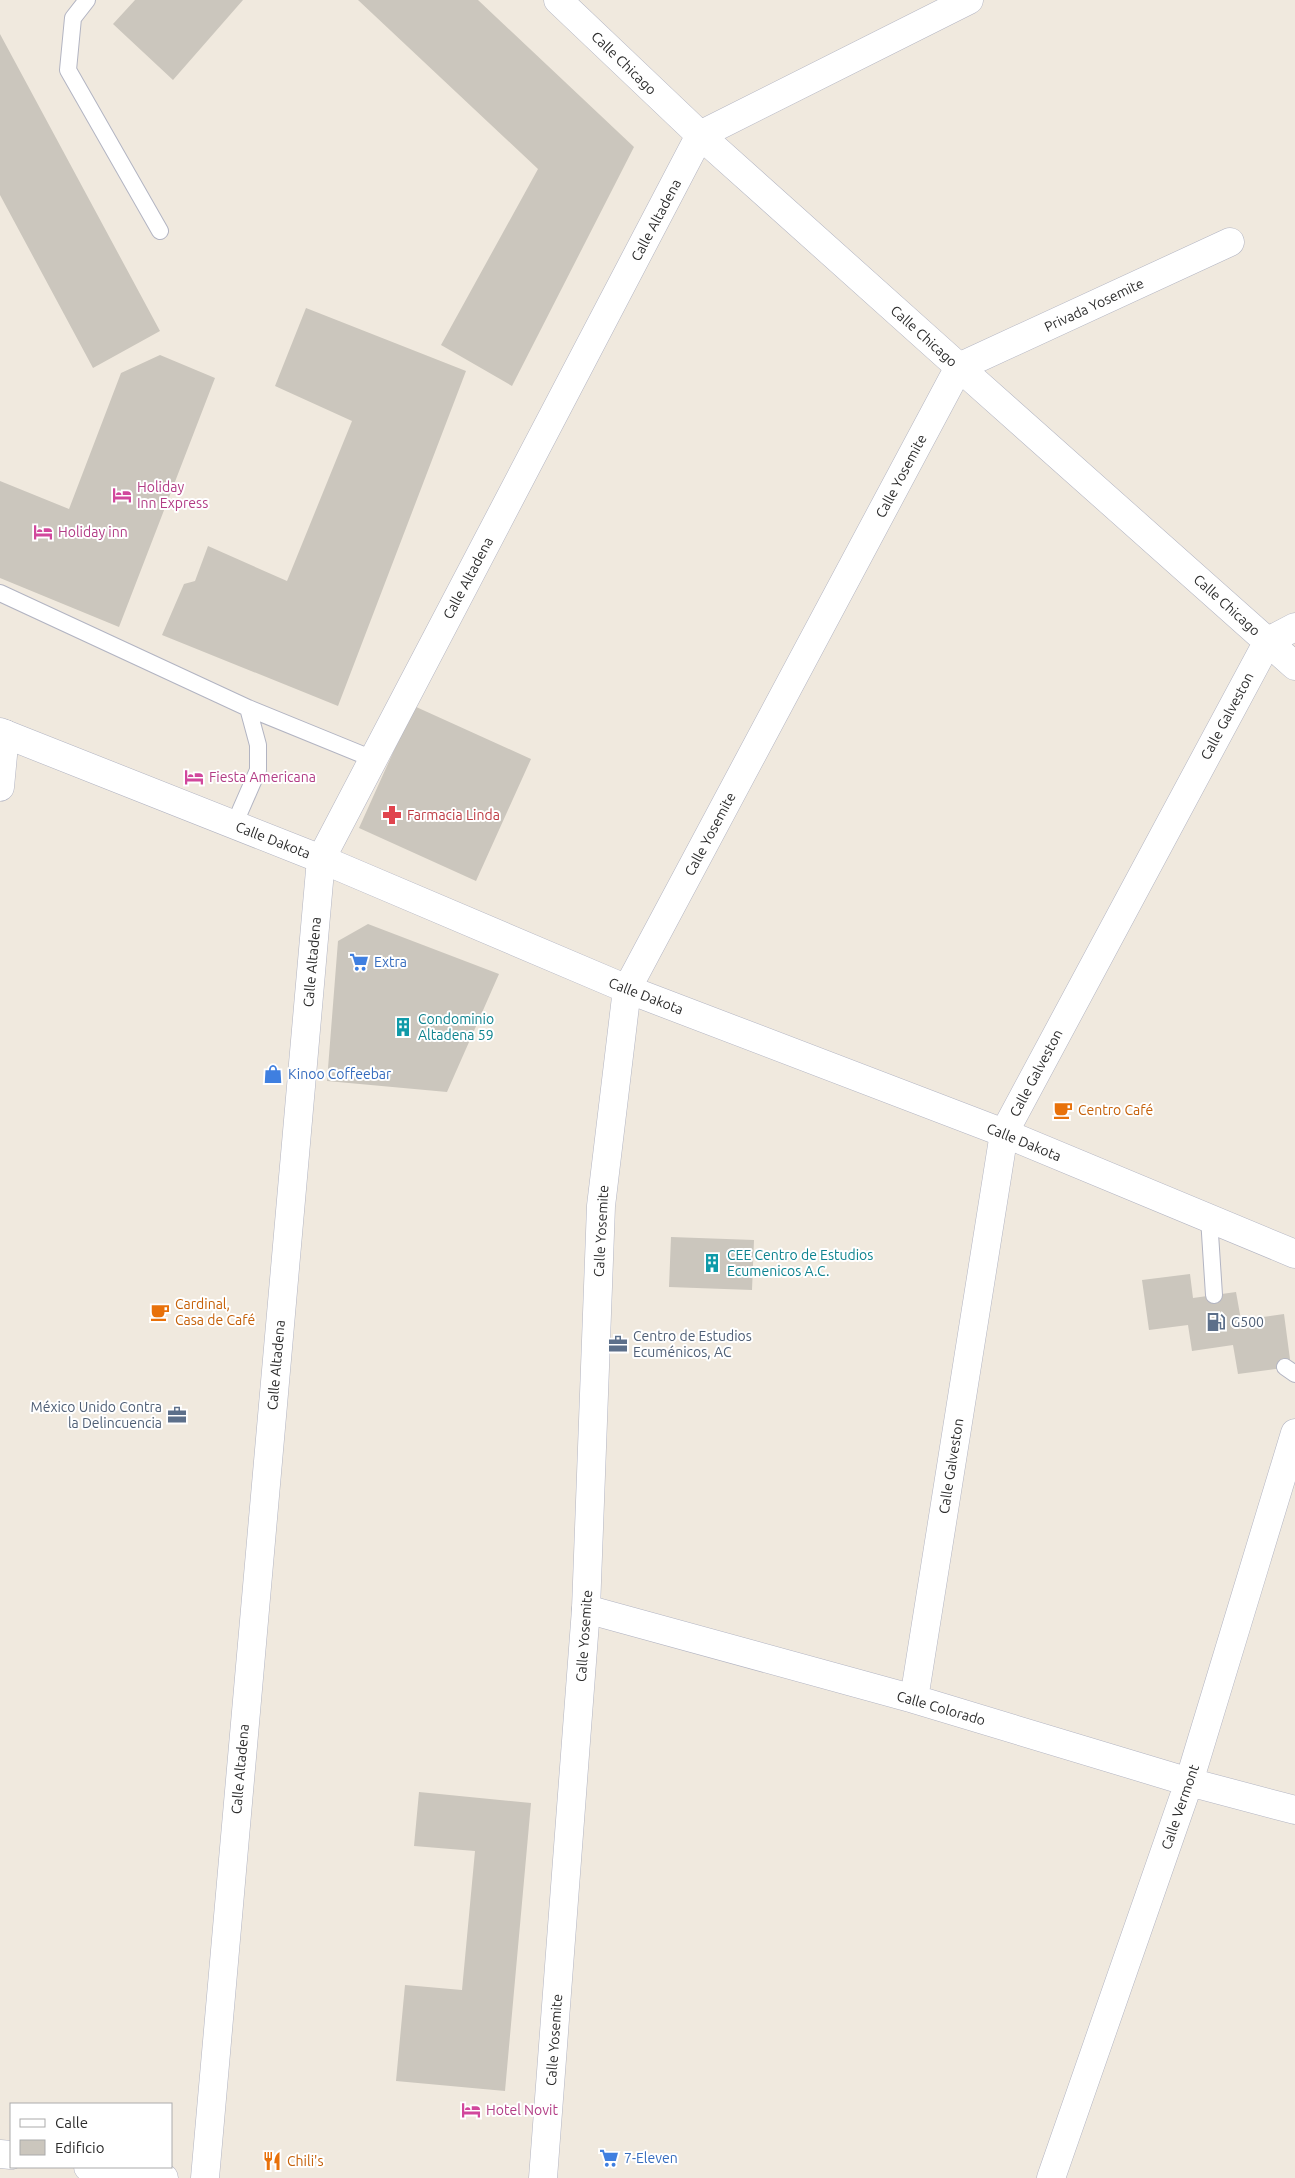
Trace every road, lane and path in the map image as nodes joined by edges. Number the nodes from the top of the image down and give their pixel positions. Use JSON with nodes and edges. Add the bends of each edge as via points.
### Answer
{"nodes":[{"id":1,"x":87,"y":0,"type":"edge"},
{"id":2,"x":558,"y":0,"type":"edge"},
{"id":3,"x":969,"y":0,"type":"edge"},
{"id":4,"x":700,"y":136,"type":"junction"},
{"id":5,"x":160,"y":231,"type":"dead end"},
{"id":6,"x":1230,"y":242,"type":"dead end"},
{"id":7,"x":959,"y":367,"type":"junction"},
{"id":8,"x":2,"y":599,"type":"edge"},
{"id":9,"x":1295,"y":627,"type":"edge"},
{"id":10,"x":1268,"y":641,"type":"junction"},
{"id":11,"x":1295,"y":666,"type":"edge"},
{"id":12,"x":248,"y":708,"type":"junction"},
{"id":13,"x":2,"y":730,"type":"edge"},
{"id":14,"x":373,"y":759,"type":"junction"},
{"id":15,"x":0,"y":787,"type":"edge"},
{"id":16,"x":234,"y":825,"type":"junction"},
{"id":17,"x":321,"y":859,"type":"junction"},
{"id":18,"x":627,"y":989,"type":"junction"},
{"id":19,"x":1004,"y":1133,"type":"junction"},
{"id":20,"x":1209,"y":1218,"type":"junction"},
{"id":21,"x":1295,"y":1254,"type":"edge"},
{"id":22,"x":1214,"y":1295,"type":"dead end"},
{"id":23,"x":1295,"y":1432,"type":"edge"},
{"id":24,"x":586,"y":1609,"type":"junction"},
{"id":25,"x":914,"y":1699,"type":"junction"},
{"id":26,"x":1189,"y":1782,"type":"junction"},
{"id":27,"x":1295,"y":1810,"type":"edge"},
{"id":28,"x":95,"y":2168,"type":"edge"},
{"id":29,"x":164,"y":2178,"type":"edge"},
{"id":30,"x":205,"y":2178,"type":"edge"},
{"id":31,"x":543,"y":2178,"type":"edge"},
{"id":32,"x":1051,"y":2178,"type":"edge"}],
"edges":[{"from":1,"to":5,"type":"lane","via":[[73,18],[68,70]]},
{"from":2,"to":4,"type":"street","name":"Calle Chicago"},
{"from":3,"to":4,"type":"street"},
{"from":4,"to":7,"type":"street","name":"Calle Chicago"},
{"from":4,"to":14,"type":"street","name":"Calle Altadena"},
{"from":6,"to":7,"type":"street","name":"Privada Yosemite"},
{"from":7,"to":10,"type":"street","name":"Calle Chicago"},
{"from":7,"to":18,"type":"street","name":"Calle Yosemite"},
{"from":8,"to":12,"type":"lane"},
{"from":9,"to":10,"type":"street"},
{"from":10,"to":11,"type":"street","name":"Calle Chicago"},
{"from":10,"to":19,"type":"street","name":"Calle Galveston"},
{"from":12,"to":14,"type":"lane"},
{"from":12,"to":16,"type":"lane","via":[[258,745],[258,770]]},
{"from":13,"to":15,"type":"street"},
{"from":13,"to":16,"type":"street","name":"Calle Dakota"},
{"from":14,"to":17,"type":"street","name":"Calle Altadena"},
{"from":16,"to":17,"type":"street","name":"Calle Dakota"},
{"from":17,"to":18,"type":"street","name":"Calle Dakota"},
{"from":17,"to":30,"type":"street","name":"Calle Altadena"},
{"from":18,"to":19,"type":"street","name":"Calle Dakota"},
{"from":18,"to":24,"type":"street","name":"Calle Yosemite","via":[[601,1206]]},
{"from":19,"to":20,"type":"street","name":"Calle Dakota"},
{"from":19,"to":25,"type":"street","name":"Calle Galveston"},
{"from":20,"to":21,"type":"street","name":"Calle Dakota"},
{"from":20,"to":22,"type":"lane"},
{"from":23,"to":26,"type":"street","name":"Calle Vermont"},
{"from":24,"to":25,"type":"street","name":"Calle Colorado"},
{"from":24,"to":31,"type":"street","name":"Calle Yosemite"},
{"from":25,"to":26,"type":"street","name":"Calle Colorado"},
{"from":26,"to":27,"type":"street","name":"Calle Colorado"},
{"from":26,"to":32,"type":"street","name":"Calle Vermont"},
{"from":28,"to":29,"type":"street"}]}
